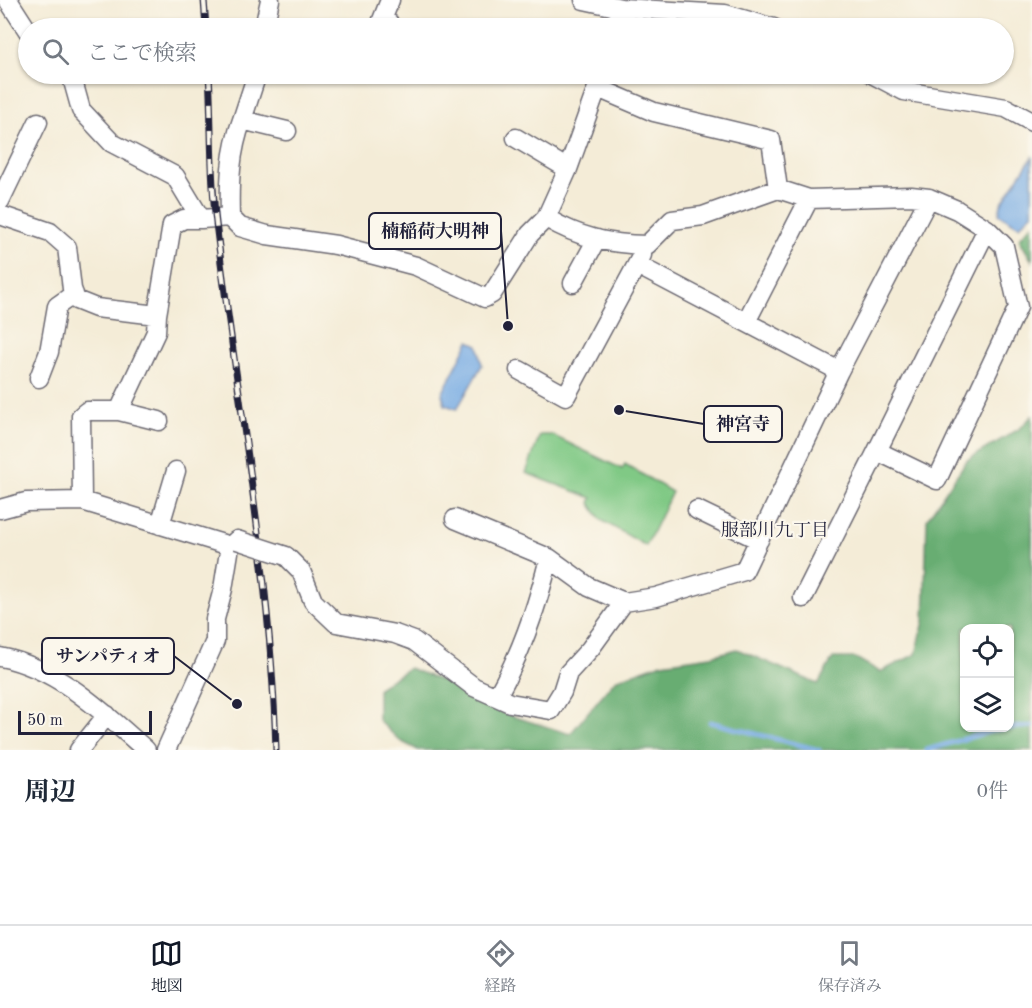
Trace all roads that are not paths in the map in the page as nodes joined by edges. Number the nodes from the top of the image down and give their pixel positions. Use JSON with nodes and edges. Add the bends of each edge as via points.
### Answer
{"nodes":[{"id":1,"x":8,"y":0,"type":"edge"},
{"id":2,"x":270,"y":0,"type":"edge"},
{"id":3,"x":390,"y":0,"type":"edge"},
{"id":4,"x":586,"y":0,"type":"edge"},
{"id":5,"x":621,"y":8,"type":"junction"},
{"id":6,"x":20,"y":18,"type":"edge"},
{"id":7,"x":266,"y":18,"type":"edge"},
{"id":8,"x":383,"y":18,"type":"edge"},
{"id":9,"x":618,"y":18,"type":"edge"},
{"id":10,"x":738,"y":18,"type":"edge"},
{"id":11,"x":74,"y":84,"type":"edge"},
{"id":12,"x":254,"y":84,"type":"edge"},
{"id":13,"x":599,"y":84,"type":"edge"},
{"id":14,"x":605,"y":84,"type":"edge"},
{"id":15,"x":891,"y":84,"type":"edge"},
{"id":16,"x":242,"y":120,"type":"junction"},
{"id":17,"x":38,"y":122,"type":"dead end"},
{"id":18,"x":1032,"y":122,"type":"edge"},
{"id":19,"x":287,"y":131,"type":"dead end"},
{"id":20,"x":516,"y":138,"type":"dead end"},
{"id":21,"x":568,"y":169,"type":"junction"},
{"id":22,"x":778,"y":189,"type":"junction"},
{"id":23,"x":929,"y":198,"type":"junction"},
{"id":24,"x":809,"y":199,"type":"junction"},
{"id":25,"x":0,"y":201,"type":"edge"},
{"id":26,"x":0,"y":215,"type":"edge"},
{"id":27,"x":230,"y":217,"type":"junction"},
{"id":28,"x":546,"y":218,"type":"junction"},
{"id":29,"x":201,"y":219,"type":"junction"},
{"id":30,"x":987,"y":229,"type":"junction"},
{"id":31,"x":597,"y":239,"type":"junction"},
{"id":32,"x":647,"y":245,"type":"junction"},
{"id":33,"x":637,"y":265,"type":"junction"},
{"id":34,"x":573,"y":283,"type":"dead end"},
{"id":35,"x":74,"y":294,"type":"junction"},
{"id":36,"x":157,"y":315,"type":"junction"},
{"id":37,"x":746,"y":322,"type":"junction"},
{"id":38,"x":519,"y":370,"type":"dead end"},
{"id":39,"x":839,"y":370,"type":"junction"},
{"id":40,"x":39,"y":378,"type":"dead end"},
{"id":41,"x":119,"y":411,"type":"junction"},
{"id":42,"x":159,"y":421,"type":"dead end"},
{"id":43,"x":877,"y":451,"type":"junction"},
{"id":44,"x":176,"y":471,"type":"dead end"},
{"id":45,"x":82,"y":501,"type":"junction"},
{"id":46,"x":0,"y":509,"type":"edge"},
{"id":47,"x":697,"y":510,"type":"dead end"},
{"id":48,"x":455,"y":519,"type":"dead end"},
{"id":49,"x":160,"y":525,"type":"junction"},
{"id":50,"x":759,"y":540,"type":"junction"},
{"id":51,"x":233,"y":543,"type":"junction"},
{"id":52,"x":549,"y":558,"type":"junction"},
{"id":53,"x":803,"y":598,"type":"dead end"},
{"id":54,"x":624,"y":602,"type":"junction"},
{"id":55,"x":0,"y":657,"type":"edge"},
{"id":56,"x":497,"y":696,"type":"junction"},
{"id":57,"x":107,"y":715,"type":"junction"},
{"id":58,"x":79,"y":750,"type":"edge"},
{"id":59,"x":146,"y":750,"type":"edge"},
{"id":60,"x":166,"y":750,"type":"edge"}],
"edges":[{"from":1,"to":6,"type":"street"},
{"from":2,"to":7,"type":"street"},
{"from":3,"to":8,"type":"street"},
{"from":4,"to":5,"type":"street"},
{"from":5,"to":9,"type":"street"},
{"from":5,"to":10,"type":"street"},
{"from":11,"to":29,"type":"street","via":[[81,110],[112,142],[176,176]]},
{"from":12,"to":16,"type":"street"},
{"from":13,"to":21,"type":"street"},
{"from":14,"to":22,"type":"street","via":[[654,112],[771,140]]},
{"from":15,"to":18,"type":"street","via":[[904,91],[1006,108]]},
{"from":16,"to":19,"type":"street"},
{"from":16,"to":27,"type":"street","via":[[229,180]]},
{"from":17,"to":25,"type":"street"},
{"from":20,"to":21,"type":"street"},
{"from":21,"to":28,"type":"street"},
{"from":22,"to":24,"type":"street"},
{"from":22,"to":32,"type":"street","via":[[703,216],[672,220]]},
{"from":23,"to":24,"type":"street","via":[[911,195]]},
{"from":23,"to":30,"type":"street"},
{"from":23,"to":39,"type":"street"},
{"from":24,"to":37,"type":"street"},
{"from":26,"to":35,"type":"street","via":[[50,232],[67,247]]},
{"from":27,"to":28,"type":"street","via":[[240,227],[267,235],[336,245],[416,266],[485,298],[492,294],[530,234]]},
{"from":27,"to":29,"type":"street"},
{"from":28,"to":31,"type":"street","via":[[573,234]]},
{"from":29,"to":36,"type":"street","via":[[184,219],[172,225]]},
{"from":30,"to":43,"type":"street"},
{"from":30,"to":43,"type":"street","via":[[1004,246],[1018,307],[937,480]]},
{"from":31,"to":32,"type":"street"},
{"from":31,"to":34,"type":"street"},
{"from":32,"to":33,"type":"street"},
{"from":33,"to":37,"type":"street"},
{"from":33,"to":38,"type":"street","via":[[566,396]]},
{"from":35,"to":36,"type":"street","via":[[76,300],[96,308]]},
{"from":35,"to":40,"type":"street","via":[[57,306],[49,352]]},
{"from":36,"to":41,"type":"street","via":[[156,332]]},
{"from":37,"to":39,"type":"street"},
{"from":39,"to":50,"type":"street"},
{"from":41,"to":42,"type":"street"},
{"from":41,"to":45,"type":"street","via":[[87,411],[81,416]]},
{"from":43,"to":53,"type":"street"},
{"from":44,"to":49,"type":"street"},
{"from":45,"to":46,"type":"street","via":[[26,502]]},
{"from":45,"to":49,"type":"street"},
{"from":47,"to":50,"type":"street"},
{"from":48,"to":52,"type":"street"},
{"from":49,"to":51,"type":"street"},
{"from":50,"to":54,"type":"street","via":[[744,571],[656,597]]},
{"from":51,"to":56,"type":"street","bridge":true,"via":[[286,556],[301,571],[313,601],[336,623],[414,641],[474,687]]},
{"from":51,"to":60,"type":"street","via":[[215,619],[215,641]]},
{"from":52,"to":54,"type":"street","via":[[589,587]]},
{"from":52,"to":56,"type":"street","via":[[537,609],[518,658]]},
{"from":54,"to":56,"type":"street","via":[[590,650],[568,673],[552,710],[510,703]]},
{"from":55,"to":57,"type":"street","via":[[22,661],[62,682]]},
{"from":57,"to":58,"type":"street"},
{"from":57,"to":59,"type":"street"}]}
